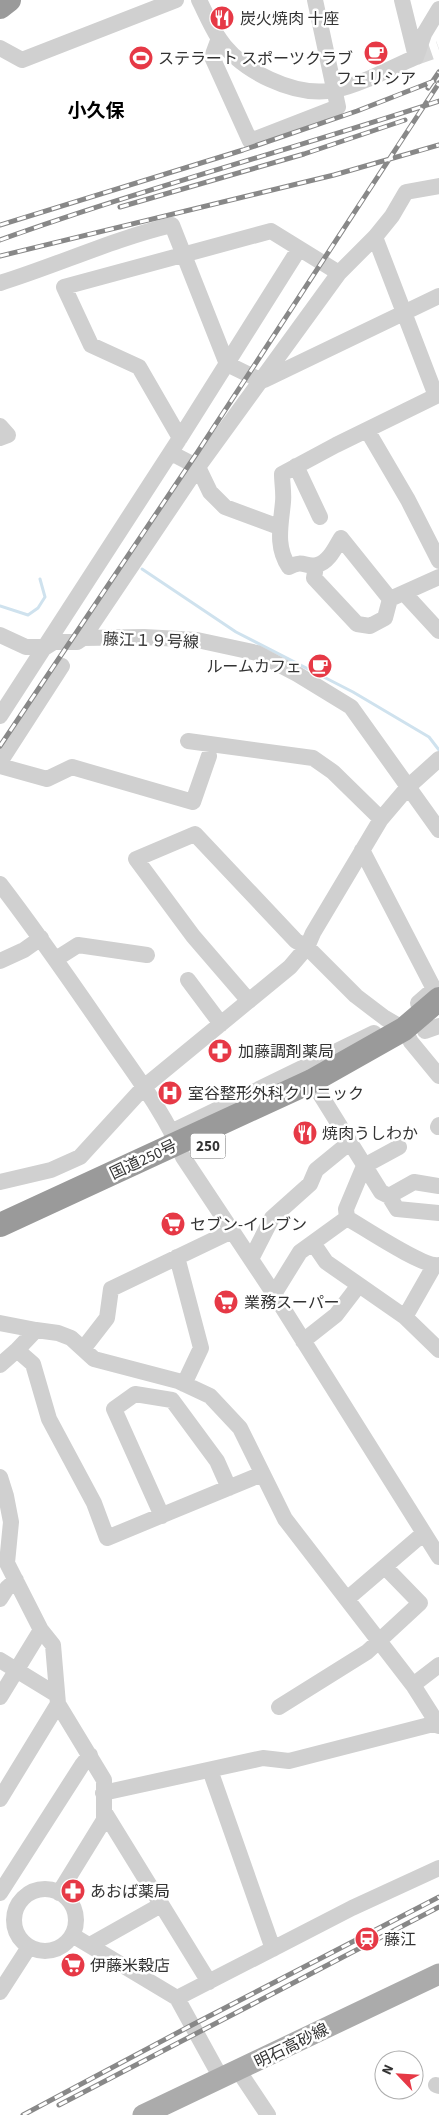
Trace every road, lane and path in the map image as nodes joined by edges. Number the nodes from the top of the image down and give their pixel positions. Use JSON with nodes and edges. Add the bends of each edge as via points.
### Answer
{"nodes":[{"id":1,"x":9,"y":0,"type":"edge"},
{"id":2,"x":176,"y":0,"type":"edge"},
{"id":3,"x":199,"y":0,"type":"edge"},
{"id":4,"x":315,"y":0,"type":"edge"},
{"id":5,"x":402,"y":0,"type":"edge"},
{"id":6,"x":0,"y":6,"type":"edge"},
{"id":7,"x":439,"y":9,"type":"edge"},
{"id":8,"x":219,"y":38,"type":"junction"},
{"id":9,"x":0,"y":48,"type":"edge"},
{"id":10,"x":416,"y":57,"type":"junction"},
{"id":11,"x":336,"y":90,"type":"junction"},
{"id":12,"x":439,"y":186,"type":"edge"},
{"id":13,"x":375,"y":237,"type":"junction"},
{"id":14,"x":299,"y":249,"type":"junction"},
{"id":15,"x":184,"y":256,"type":"junction"},
{"id":16,"x":339,"y":273,"type":"junction"},
{"id":17,"x":0,"y":283,"type":"edge"},
{"id":18,"x":439,"y":296,"type":"edge"},
{"id":19,"x":405,"y":312,"type":"junction"},
{"id":20,"x":227,"y":364,"type":"junction"},
{"id":21,"x":262,"y":381,"type":"junction"},
{"id":22,"x":0,"y":426,"type":"edge"},
{"id":23,"x":367,"y":430,"type":"junction"},
{"id":24,"x":0,"y":438,"type":"edge"},
{"id":25,"x":180,"y":438,"type":"junction"},
{"id":26,"x":171,"y":452,"type":"junction"},
{"id":27,"x":296,"y":466,"type":"junction"},
{"id":28,"x":198,"y":467,"type":"junction"},
{"id":29,"x":320,"y":517,"type":"dead end"},
{"id":30,"x":279,"y":528,"type":"junction"},
{"id":31,"x":439,"y":561,"type":"edge"},
{"id":32,"x":316,"y":566,"type":"junction"},
{"id":33,"x":439,"y":578,"type":"edge"},
{"id":34,"x":397,"y":596,"type":"junction"},
{"id":35,"x":439,"y":631,"type":"edge"},
{"id":36,"x":0,"y":635,"type":"edge"},
{"id":37,"x":83,"y":638,"type":"junction"},
{"id":38,"x":46,"y":647,"type":"junction"},
{"id":39,"x":62,"y":666,"type":"dead end"},
{"id":40,"x":0,"y":716,"type":"edge"},
{"id":41,"x":188,"y":741,"type":"dead end"},
{"id":42,"x":210,"y":756,"type":"dead end"},
{"id":43,"x":439,"y":760,"type":"edge"},
{"id":44,"x":0,"y":762,"type":"edge"},
{"id":45,"x":0,"y":766,"type":"edge"},
{"id":46,"x":409,"y":786,"type":"junction"},
{"id":47,"x":381,"y":819,"type":"junction"},
{"id":48,"x":439,"y":830,"type":"edge"},
{"id":49,"x":362,"y":850,"type":"junction"},
{"id":50,"x":0,"y":884,"type":"edge"},
{"id":51,"x":42,"y":938,"type":"junction"},
{"id":52,"x":307,"y":947,"type":"junction"},
{"id":53,"x":147,"y":955,"type":"dead end"},
{"id":54,"x":56,"y":959,"type":"junction"},
{"id":55,"x":0,"y":960,"type":"edge"},
{"id":56,"x":188,"y":980,"type":"dead end"},
{"id":57,"x":439,"y":999,"type":"edge"},
{"id":58,"x":249,"y":1001,"type":"junction"},
{"id":59,"x":221,"y":1024,"type":"junction"},
{"id":60,"x":422,"y":1028,"type":"edge"},
{"id":61,"x":374,"y":1033,"type":"dead end"},
{"id":62,"x":439,"y":1076,"type":"edge"},
{"id":63,"x":144,"y":1088,"type":"junction"},
{"id":64,"x":320,"y":1094,"type":"junction"},
{"id":65,"x":349,"y":1143,"type":"junction"},
{"id":66,"x":177,"y":1144,"type":"junction"},
{"id":67,"x":399,"y":1147,"type":"dead end"},
{"id":68,"x":364,"y":1166,"type":"junction"},
{"id":69,"x":0,"y":1182,"type":"edge"},
{"id":70,"x":439,"y":1186,"type":"edge"},
{"id":71,"x":389,"y":1196,"type":"junction"},
{"id":72,"x":439,"y":1213,"type":"edge"},
{"id":73,"x":347,"y":1218,"type":"junction"},
{"id":74,"x":0,"y":1225,"type":"edge"},
{"id":75,"x":232,"y":1231,"type":"junction"},
{"id":76,"x":0,"y":1240,"type":"edge"},
{"id":77,"x":313,"y":1242,"type":"junction"},
{"id":78,"x":177,"y":1257,"type":"junction"},
{"id":79,"x":251,"y":1259,"type":"junction"},
{"id":80,"x":437,"y":1265,"type":"edge"},
{"id":81,"x":359,"y":1285,"type":"junction"},
{"id":82,"x":274,"y":1294,"type":"junction"},
{"id":83,"x":405,"y":1317,"type":"junction"},
{"id":84,"x":0,"y":1323,"type":"edge"},
{"id":85,"x":36,"y":1330,"type":"junction"},
{"id":86,"x":303,"y":1341,"type":"junction"},
{"id":87,"x":83,"y":1349,"type":"junction"},
{"id":88,"x":17,"y":1350,"type":"junction"},
{"id":89,"x":439,"y":1350,"type":"edge"},
{"id":90,"x":0,"y":1364,"type":"edge"},
{"id":91,"x":157,"y":1375,"type":"junction"},
{"id":92,"x":184,"y":1384,"type":"junction"},
{"id":93,"x":152,"y":1396,"type":"junction"},
{"id":94,"x":262,"y":1474,"type":"junction"},
{"id":95,"x":0,"y":1477,"type":"edge"},
{"id":96,"x":229,"y":1488,"type":"junction"},
{"id":97,"x":3,"y":1500,"type":"edge"},
{"id":98,"x":162,"y":1516,"type":"junction"},
{"id":99,"x":424,"y":1533,"type":"junction"},
{"id":100,"x":439,"y":1557,"type":"edge"},
{"id":101,"x":385,"y":1567,"type":"junction"},
{"id":102,"x":16,"y":1580,"type":"junction"},
{"id":103,"x":0,"y":1599,"type":"edge"},
{"id":104,"x":348,"y":1599,"type":"junction"},
{"id":105,"x":41,"y":1630,"type":"junction"},
{"id":106,"x":380,"y":1642,"type":"junction"},
{"id":107,"x":0,"y":1660,"type":"edge"},
{"id":108,"x":439,"y":1665,"type":"edge"},
{"id":109,"x":17,"y":1670,"type":"junction"},
{"id":110,"x":413,"y":1685,"type":"junction"},
{"id":111,"x":0,"y":1697,"type":"edge"},
{"id":112,"x":58,"y":1700,"type":"junction"},
{"id":113,"x":279,"y":1706,"type":"dead end"},
{"id":114,"x":438,"y":1725,"type":"edge"},
{"id":115,"x":90,"y":1755,"type":"junction"},
{"id":116,"x":210,"y":1770,"type":"junction"},
{"id":117,"x":103,"y":1793,"type":"junction"},
{"id":118,"x":0,"y":1799,"type":"edge"},
{"id":119,"x":105,"y":1812,"type":"junction"},
{"id":120,"x":439,"y":1868,"type":"edge"},
{"id":121,"x":59,"y":1893,"type":"junction"},
{"id":122,"x":0,"y":1894,"type":"edge"},
{"id":123,"x":161,"y":1904,"type":"junction"},
{"id":124,"x":18,"y":1905,"type":"junction"},
{"id":125,"x":72,"y":1935,"type":"junction"},
{"id":126,"x":90,"y":1946,"type":"junction"},
{"id":127,"x":30,"y":1947,"type":"junction"},
{"id":128,"x":273,"y":1948,"type":"junction"},
{"id":129,"x":439,"y":1974,"type":"edge"},
{"id":130,"x":209,"y":1982,"type":"junction"},
{"id":131,"x":0,"y":1992,"type":"edge"},
{"id":132,"x":177,"y":1998,"type":"junction"},
{"id":133,"x":229,"y":2074,"type":"junction"},
{"id":134,"x":142,"y":2115,"type":"edge"},
{"id":135,"x":268,"y":2115,"type":"edge"}],
"edges":[{"from":1,"to":6,"type":"highway"},
{"from":2,"to":9,"type":"street","via":[[22,60]]},
{"from":3,"to":8,"type":"street"},
{"from":4,"to":11,"type":"street"},
{"from":5,"to":10,"type":"street"},
{"from":7,"to":10,"type":"street","via":[[424,34]]},
{"from":8,"to":11,"type":"street","via":[[240,60],[266,78],[318,92]]},
{"from":8,"to":11,"type":"street","via":[[212,57],[250,141],[338,107]]},
{"from":10,"to":11,"type":"street"},
{"from":12,"to":13,"type":"street","via":[[406,192]]},
{"from":13,"to":16,"type":"street"},
{"from":13,"to":19,"type":"street"},
{"from":14,"to":15,"type":"street","via":[[270,231]]},
{"from":14,"to":16,"type":"street"},
{"from":14,"to":20,"type":"street"},
{"from":15,"to":17,"type":"street","via":[[172,225],[140,232]]},
{"from":15,"to":20,"type":"street"},
{"from":15,"to":25,"type":"street","via":[[64,287],[91,345],[139,367]]},
{"from":16,"to":21,"type":"street"},
{"from":18,"to":19,"type":"street"},
{"from":19,"to":21,"type":"street"},
{"from":19,"to":23,"type":"street","via":[[436,396]]},
{"from":20,"to":21,"type":"street"},
{"from":20,"to":25,"type":"street"},
{"from":21,"to":28,"type":"street"},
{"from":22,"to":24,"type":"street","via":[[8,435]]},
{"from":23,"to":27,"type":"street"},
{"from":23,"to":31,"type":"street"},
{"from":25,"to":26,"type":"street"},
{"from":26,"to":28,"type":"street"},
{"from":26,"to":38,"type":"street"},
{"from":27,"to":29,"type":"street"},
{"from":27,"to":30,"type":"street","via":[[282,474]]},
{"from":28,"to":30,"type":"street","via":[[210,492],[225,507]]},
{"from":28,"to":37,"type":"street"},
{"from":30,"to":32,"type":"street","via":[[282,557],[289,567],[299,562]]},
{"from":32,"to":34,"type":"street","via":[[328,559],[342,538]]},
{"from":32,"to":34,"type":"street","via":[[314,578],[357,624],[370,626],[385,618]]},
{"from":33,"to":34,"type":"street"},
{"from":34,"to":35,"type":"street"},
{"from":36,"to":38,"type":"street","name":"藤江１９号線","via":[[26,647]]},
{"from":37,"to":38,"type":"street","name":"藤江１９号線","via":[[77,642],[54,642]]},
{"from":37,"to":46,"type":"street","name":"藤江１９号線","via":[[197,640],[256,653],[351,707]]},
{"from":38,"to":40,"type":"street"},
{"from":39,"to":44,"type":"street"},
{"from":41,"to":47,"type":"street","via":[[313,758]]},
{"from":42,"to":45,"type":"street","via":[[193,802],[72,767],[47,779]]},
{"from":43,"to":46,"type":"street"},
{"from":46,"to":47,"type":"street"},
{"from":46,"to":48,"type":"street","name":"藤江１９号線"},
{"from":47,"to":49,"type":"street"},
{"from":49,"to":52,"type":"street"},
{"from":49,"to":60,"type":"street","via":[[434,989],[408,1011]]},
{"from":50,"to":51,"type":"street"},
{"from":51,"to":54,"type":"street"},
{"from":51,"to":55,"type":"street"},
{"from":52,"to":58,"type":"street","via":[[290,967]]},
{"from":52,"to":58,"type":"street","via":[[296,941],[195,834],[136,859],[193,936]]},
{"from":52,"to":60,"type":"street","via":[[356,996]]},
{"from":53,"to":54,"type":"street","via":[[78,945]]},
{"from":54,"to":63,"type":"street"},
{"from":56,"to":59,"type":"street"},
{"from":57,"to":60,"type":"highway","name":"国道250号","number":"250"},
{"from":58,"to":59,"type":"street"},
{"from":59,"to":63,"type":"street"},
{"from":60,"to":62,"type":"street"},
{"from":60,"to":64,"type":"highway","name":"国道250号","number":"250"},
{"from":60,"to":66,"type":"highway","name":"国道250号","number":"250"},
{"from":61,"to":66,"type":"street"},
{"from":63,"to":66,"type":"street"},
{"from":63,"to":69,"type":"street","via":[[80,1157],[51,1170]]},
{"from":64,"to":65,"type":"street"},
{"from":64,"to":66,"type":"highway","name":"国道250号","number":"250"},
{"from":65,"to":68,"type":"street"},
{"from":65,"to":79,"type":"street","via":[[316,1170],[310,1184],[272,1218]]},
{"from":66,"to":74,"type":"highway","name":"国道250号","number":"250"},
{"from":66,"to":75,"type":"street"},
{"from":66,"to":76,"type":"highway","name":"国道250号","number":"250"},
{"from":67,"to":68,"type":"street"},
{"from":68,"to":71,"type":"street","via":[[381,1192]]},
{"from":68,"to":73,"type":"street","via":[[346,1209]]},
{"from":70,"to":71,"type":"street","via":[[414,1182]]},
{"from":71,"to":72,"type":"street","via":[[397,1209]]},
{"from":73,"to":77,"type":"street"},
{"from":73,"to":80,"type":"street","via":[[409,1255]]},
{"from":75,"to":78,"type":"street"},
{"from":75,"to":79,"type":"street"},
{"from":77,"to":81,"type":"street","via":[[326,1262]]},
{"from":77,"to":82,"type":"street","via":[[300,1252]]},
{"from":78,"to":87,"type":"street","via":[[111,1289],[107,1318]]},
{"from":78,"to":92,"type":"street","via":[[201,1348]]},
{"from":79,"to":82,"type":"street"},
{"from":80,"to":83,"type":"street"},
{"from":81,"to":83,"type":"street"},
{"from":81,"to":86,"type":"street","via":[[336,1315]]},
{"from":82,"to":86,"type":"street"},
{"from":83,"to":89,"type":"street"},
{"from":84,"to":85,"type":"street"},
{"from":85,"to":87,"type":"street","via":[[71,1338]]},
{"from":85,"to":88,"type":"street"},
{"from":86,"to":99,"type":"street"},
{"from":87,"to":91,"type":"street","via":[[94,1359]]},
{"from":88,"to":90,"type":"street"},
{"from":88,"to":98,"type":"street","via":[[33,1364],[49,1419],[94,1503],[107,1538]]},
{"from":91,"to":92,"type":"street"},
{"from":91,"to":93,"type":"street"},
{"from":92,"to":94,"type":"street","via":[[210,1396],[240,1428]]},
{"from":93,"to":96,"type":"street","via":[[172,1400],[218,1460]]},
{"from":93,"to":98,"type":"street","via":[[136,1394],[114,1409]]},
{"from":94,"to":96,"type":"street"},
{"from":94,"to":104,"type":"street","via":[[284,1519]]},
{"from":95,"to":97,"type":"street"},
{"from":96,"to":98,"type":"street"},
{"from":97,"to":102,"type":"street","via":[[11,1522],[7,1563]]},
{"from":99,"to":100,"type":"street"},
{"from":99,"to":101,"type":"street"},
{"from":101,"to":104,"type":"street"},
{"from":101,"to":106,"type":"street","via":[[420,1604]]},
{"from":102,"to":103,"type":"street"},
{"from":102,"to":105,"type":"street"},
{"from":104,"to":106,"type":"street"},
{"from":105,"to":109,"type":"street"},
{"from":105,"to":112,"type":"street","via":[[53,1645]]},
{"from":106,"to":110,"type":"street"},
{"from":106,"to":113,"type":"street"},
{"from":107,"to":109,"type":"street"},
{"from":108,"to":110,"type":"street"},
{"from":109,"to":111,"type":"street"},
{"from":109,"to":112,"type":"street"},
{"from":110,"to":114,"type":"street"},
{"from":112,"to":115,"type":"street"},
{"from":112,"to":118,"type":"street"},
{"from":114,"to":116,"type":"street","via":[[289,1761],[263,1758]]},
{"from":115,"to":117,"type":"street","via":[[104,1780]]},
{"from":115,"to":122,"type":"street"},
{"from":116,"to":117,"type":"street"},
{"from":116,"to":128,"type":"street"},
{"from":117,"to":119,"type":"street"},
{"from":119,"to":121,"type":"street","via":[[104,1820]]},
{"from":119,"to":123,"type":"street"},
{"from":120,"to":128,"type":"street"},
{"from":121,"to":124,"type":"street","via":[[40,1889]]},
{"from":121,"to":125,"type":"street","via":[[73,1906],[75,1926]]},
{"from":122,"to":124,"type":"street"},
{"from":123,"to":126,"type":"street"},
{"from":123,"to":130,"type":"street"},
{"from":124,"to":127,"type":"street","via":[[14,1914],[17,1933]]},
{"from":125,"to":126,"type":"street"},
{"from":125,"to":127,"type":"street","via":[[58,1948],[48,1951]]},
{"from":126,"to":132,"type":"street"},
{"from":127,"to":131,"type":"street"},
{"from":128,"to":130,"type":"street"},
{"from":129,"to":133,"type":"main road","name":"明石高砂線"},
{"from":130,"to":132,"type":"street"},
{"from":132,"to":133,"type":"street"},
{"from":133,"to":134,"type":"main road","name":"明石高砂線"},
{"from":133,"to":135,"type":"street"}]}
